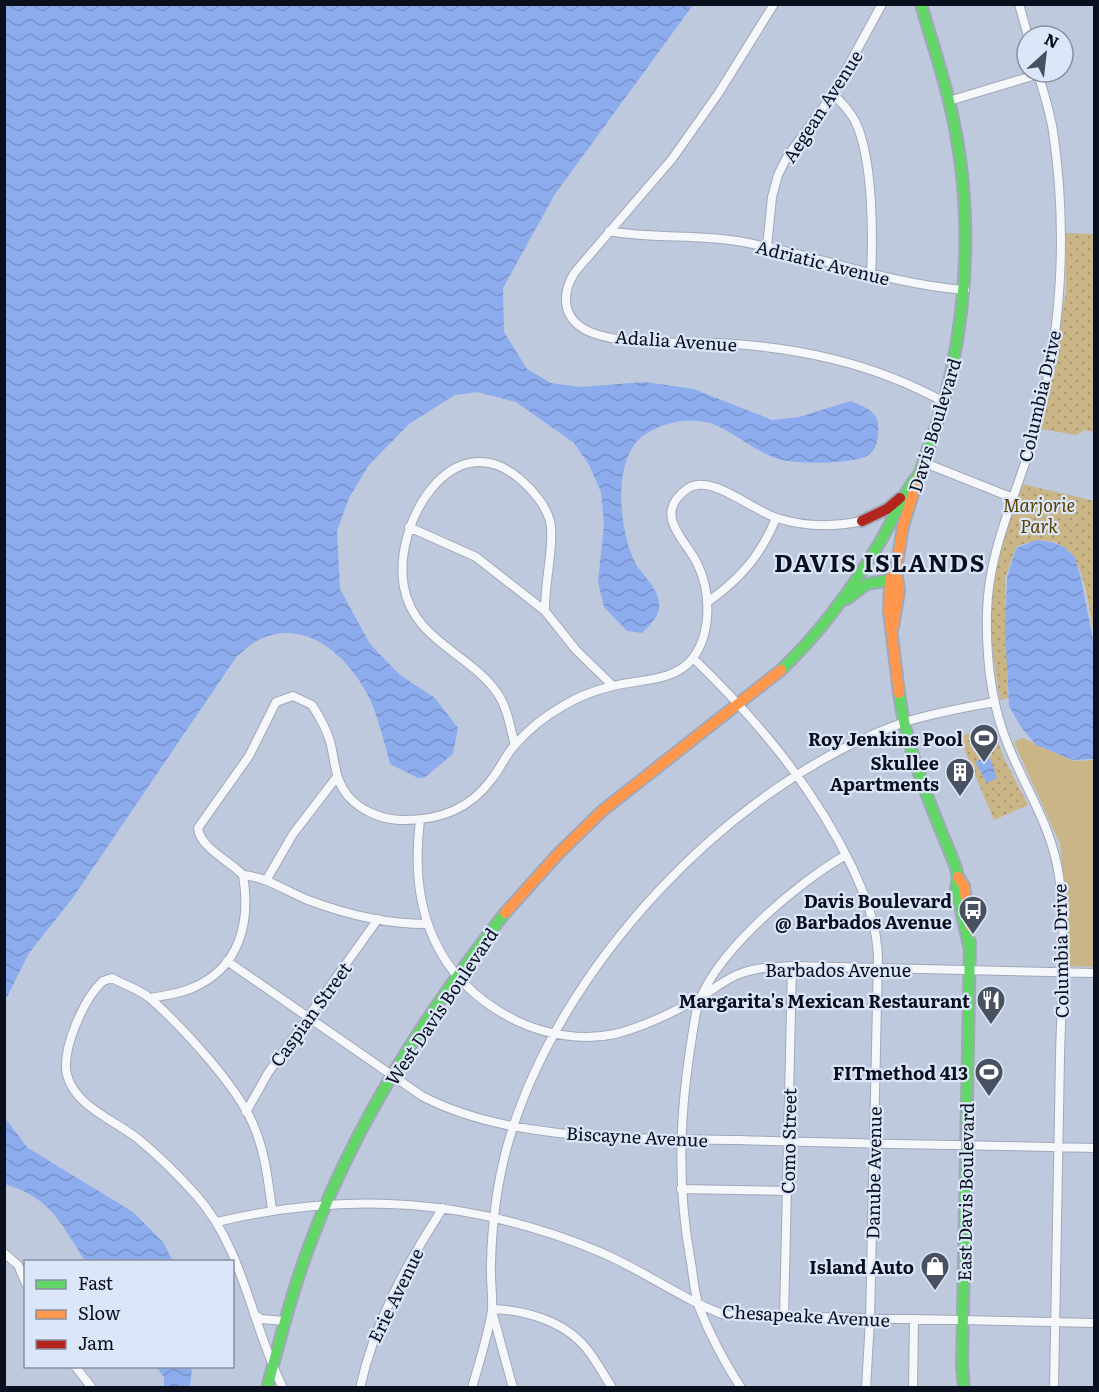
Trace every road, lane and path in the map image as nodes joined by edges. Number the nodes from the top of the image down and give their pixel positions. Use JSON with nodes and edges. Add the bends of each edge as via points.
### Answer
{"nodes":[{"id":1,"x":774,"y":4,"type":"edge"},
{"id":2,"x":882,"y":4,"type":"edge"},
{"id":3,"x":921,"y":4,"type":"edge"},
{"id":4,"x":1019,"y":4,"type":"edge"},
{"id":5,"x":1025,"y":24,"type":"edge"},
{"id":6,"x":1015,"y":80,"type":"edge"},
{"id":7,"x":1042,"y":84,"type":"edge"},
{"id":8,"x":833,"y":94,"type":"junction"},
{"id":9,"x":949,"y":101,"type":"junction"},
{"id":10,"x":609,"y":231,"type":"junction"},
{"id":11,"x":767,"y":247,"type":"junction"},
{"id":12,"x":871,"y":275,"type":"junction"},
{"id":13,"x":965,"y":290,"type":"junction"},
{"id":14,"x":944,"y":402,"type":"junction"},
{"id":15,"x":923,"y":467,"type":"junction"},
{"id":16,"x":904,"y":493,"type":"junction"},
{"id":17,"x":1013,"y":498,"type":"junction"},
{"id":18,"x":776,"y":518,"type":"junction"},
{"id":19,"x":862,"y":521,"type":"junction"},
{"id":20,"x":903,"y":526,"type":"joint"},
{"id":21,"x":409,"y":527,"type":"junction"},
{"id":22,"x":879,"y":544,"type":"junction"},
{"id":23,"x":896,"y":569,"type":"junction"},
{"id":24,"x":890,"y":580,"type":"junction"},
{"id":25,"x":709,"y":602,"type":"junction"},
{"id":26,"x":838,"y":608,"type":"junction"},
{"id":27,"x":544,"y":611,"type":"junction"},
{"id":28,"x":893,"y":628,"type":"junction"},
{"id":29,"x":693,"y":658,"type":"junction"},
{"id":30,"x":613,"y":686,"type":"junction"},
{"id":31,"x":994,"y":702,"type":"junction"},
{"id":32,"x":741,"y":706,"type":"junction"},
{"id":33,"x":903,"y":723,"type":"junction"},
{"id":34,"x":515,"y":746,"type":"junction"},
{"id":35,"x":798,"y":776,"type":"junction"},
{"id":36,"x":336,"y":778,"type":"junction"},
{"id":37,"x":420,"y":820,"type":"junction"},
{"id":38,"x":846,"y":855,"type":"junction"},
{"id":39,"x":243,"y":875,"type":"junction"},
{"id":40,"x":267,"y":879,"type":"junction"},
{"id":41,"x":378,"y":919,"type":"junction"},
{"id":42,"x":427,"y":924,"type":"junction"},
{"id":43,"x":227,"y":961,"type":"junction"},
{"id":44,"x":792,"y":966,"type":"junction"},
{"id":45,"x":877,"y":968,"type":"junction"},
{"id":46,"x":970,"y":971,"type":"junction"},
{"id":47,"x":1062,"y":972,"type":"junction"},
{"id":48,"x":1095,"y":973,"type":"edge"},
{"id":49,"x":456,"y":976,"type":"junction"},
{"id":50,"x":151,"y":998,"type":"junction"},
{"id":51,"x":699,"y":998,"type":"junction"},
{"id":52,"x":308,"y":1018,"type":"junction"},
{"id":53,"x":553,"y":1034,"type":"junction"},
{"id":54,"x":392,"y":1077,"type":"junction"},
{"id":55,"x":246,"y":1112,"type":"junction"},
{"id":56,"x":513,"y":1126,"type":"junction"},
{"id":57,"x":680,"y":1139,"type":"junction"},
{"id":58,"x":788,"y":1142,"type":"junction"},
{"id":59,"x":874,"y":1144,"type":"junction"},
{"id":60,"x":966,"y":1146,"type":"junction"},
{"id":61,"x":1058,"y":1147,"type":"junction"},
{"id":62,"x":1095,"y":1148,"type":"edge"},
{"id":63,"x":681,"y":1189,"type":"junction"},
{"id":64,"x":787,"y":1191,"type":"junction"},
{"id":65,"x":326,"y":1204,"type":"junction"},
{"id":66,"x":443,"y":1208,"type":"junction"},
{"id":67,"x":272,"y":1209,"type":"junction"},
{"id":68,"x":494,"y":1217,"type":"junction"},
{"id":69,"x":217,"y":1222,"type":"junction"},
{"id":70,"x":4,"y":1253,"type":"edge"},
{"id":71,"x":24,"y":1279,"type":"edge"},
{"id":72,"x":698,"y":1305,"type":"junction"},
{"id":73,"x":492,"y":1309,"type":"junction"},
{"id":74,"x":252,"y":1313,"type":"junction"},
{"id":75,"x":784,"y":1317,"type":"junction"},
{"id":76,"x":870,"y":1320,"type":"junction"},
{"id":77,"x":914,"y":1320,"type":"junction"},
{"id":78,"x":963,"y":1320,"type":"junction"},
{"id":79,"x":284,"y":1321,"type":"junction"},
{"id":80,"x":1055,"y":1322,"type":"junction"},
{"id":81,"x":1095,"y":1323,"type":"edge"},
{"id":82,"x":272,"y":1366,"type":"junction"},
{"id":83,"x":962,"y":1366,"type":"junction"},
{"id":84,"x":77,"y":1368,"type":"edge"},
{"id":85,"x":92,"y":1388,"type":"edge"},
{"id":86,"x":267,"y":1388,"type":"edge"},
{"id":87,"x":283,"y":1388,"type":"edge"},
{"id":88,"x":360,"y":1388,"type":"edge"},
{"id":89,"x":471,"y":1388,"type":"edge"},
{"id":90,"x":513,"y":1388,"type":"edge"},
{"id":91,"x":612,"y":1388,"type":"edge"},
{"id":92,"x":741,"y":1388,"type":"edge"},
{"id":93,"x":866,"y":1388,"type":"edge"},
{"id":94,"x":913,"y":1388,"type":"edge"},
{"id":95,"x":958,"y":1388,"type":"edge"},
{"id":96,"x":964,"y":1388,"type":"edge"},
{"id":97,"x":1054,"y":1388,"type":"edge"}],
"edges":[{"from":1,"to":10,"type":"street","name":"Adalia Avenue","via":[[695,127]]},
{"from":2,"to":8,"type":"street","name":"Aegean Avenue"},
{"from":3,"to":9,"type":"street","name":"Davis Boulevard"},
{"from":4,"to":5,"type":"street"},
{"from":6,"to":9,"type":"street"},
{"from":7,"to":17,"type":"street","name":"Columbia Drive","via":[[1056,156],[1061,291],[1035,433]]},
{"from":8,"to":11,"type":"street","name":"Aegean Avenue","via":[[778,175]]},
{"from":8,"to":12,"type":"street","via":[[849,111],[861,138],[870,205]]},
{"from":9,"to":13,"type":"street","name":"Davis Boulevard","via":[[964,191]]},
{"from":10,"to":11,"type":"street","name":"Adriatic Avenue"},
{"from":10,"to":14,"type":"street","name":"Adalia Avenue","via":[[584,258],[565,292],[572,318],[586,330],[642,340],[750,345],[845,360],[895,377]]},
{"from":11,"to":12,"type":"street","name":"Adriatic Avenue"},
{"from":12,"to":13,"type":"street","name":"Adriatic Avenue"},
{"from":13,"to":14,"type":"street","name":"Davis Boulevard"},
{"from":14,"to":15,"type":"street","name":"Davis Boulevard"},
{"from":15,"to":16,"type":"street","name":"West Davis Boulevard"},
{"from":15,"to":17,"type":"street"},
{"from":15,"to":20,"type":"street","name":"Davis Boulevard"},
{"from":16,"to":19,"type":"street","via":[[886,509]]},
{"from":16,"to":22,"type":"street","name":"West Davis Boulevard"},
{"from":17,"to":31,"type":"street","name":"Columbia Drive","via":[[994,556],[987,609]]},
{"from":18,"to":19,"type":"street","via":[[827,525]]},
{"from":18,"to":25,"type":"street","via":[[752,564]]},
{"from":18,"to":25,"type":"street","via":[[711,484],[692,486],[681,495],[674,507],[673,527],[697,562]]},
{"from":19,"to":22,"type":"street","via":[[877,526]]},
{"from":20,"to":23,"type":"street","name":"East Davis Boulevard"},
{"from":21,"to":27,"type":"street","via":[[476,557]]},
{"from":21,"to":27,"type":"street","via":[[429,492],[462,466],[488,462],[510,471],[530,488],[550,522]]},
{"from":21,"to":34,"type":"street","via":[[402,557],[409,604],[432,638],[474,669],[498,693]]},
{"from":22,"to":26,"type":"street","name":"West Davis Boulevard"},
{"from":23,"to":24,"type":"street","name":"East Davis Boulevard"},
{"from":23,"to":28,"type":"street","name":"East Davis Boulevard","via":[[900,579]]},
{"from":24,"to":26,"type":"street","name":"West Davis Boulevard","via":[[867,584]]},
{"from":24,"to":28,"type":"street","name":"East Davis Boulevard"},
{"from":25,"to":29,"type":"street"},
{"from":26,"to":32,"type":"street","name":"West Davis Boulevard","via":[[788,664]]},
{"from":27,"to":30,"type":"street"},
{"from":28,"to":33,"type":"street","name":"East Davis Boulevard"},
{"from":29,"to":30,"type":"street","via":[[658,679]]},
{"from":29,"to":32,"type":"street","name":"Danube Avenue"},
{"from":30,"to":34,"type":"street","via":[[562,706]]},
{"from":31,"to":33,"type":"street"},
{"from":31,"to":47,"type":"street","name":"Columbia Drive","via":[[1008,745],[1053,841],[1062,904]]},
{"from":32,"to":35,"type":"street","name":"Danube Avenue"},
{"from":32,"to":49,"type":"street","name":"West Davis Boulevard","via":[[663,760],[584,827],[520,894]]},
{"from":33,"to":35,"type":"street","via":[[845,748]]},
{"from":33,"to":46,"type":"street","name":"East Davis Boulevard","via":[[914,763],[958,878],[956,888],[969,946]]},
{"from":34,"to":37,"type":"street","via":[[491,780],[469,802],[452,812]]},
{"from":35,"to":38,"type":"street","name":"Danube Avenue"},
{"from":35,"to":53,"type":"street","via":[[748,811],[678,872],[605,955]]},
{"from":36,"to":37,"type":"street","via":[[362,809],[388,818]]},
{"from":36,"to":39,"type":"street","via":[[332,747],[312,705],[293,696],[276,702],[249,756],[198,828],[206,844]]},
{"from":36,"to":40,"type":"street","via":[[293,834]]},
{"from":37,"to":42,"type":"street","name":"Barbados Avenue","via":[[417,881]]},
{"from":38,"to":45,"type":"street","name":"Danube Avenue","via":[[874,920]]},
{"from":38,"to":51,"type":"street","via":[[763,916]]},
{"from":39,"to":40,"type":"street"},
{"from":39,"to":43,"type":"street","via":[[245,925]]},
{"from":40,"to":41,"type":"street","via":[[320,904]]},
{"from":41,"to":42,"type":"street"},
{"from":41,"to":52,"type":"street","name":"Caspian Street"},
{"from":42,"to":49,"type":"street","name":"Barbados Avenue"},
{"from":43,"to":50,"type":"street","via":[[199,985]]},
{"from":43,"to":52,"type":"street","name":"Biscayne Avenue"},
{"from":44,"to":45,"type":"street","name":"Barbados Avenue"},
{"from":44,"to":51,"type":"street","name":"Barbados Avenue","via":[[742,972]]},
{"from":44,"to":58,"type":"street","name":"Como Street"},
{"from":45,"to":46,"type":"street","name":"Barbados Avenue"},
{"from":45,"to":59,"type":"street","name":"Danube Avenue"},
{"from":46,"to":47,"type":"street","name":"Barbados Avenue"},
{"from":46,"to":60,"type":"street","name":"East Davis Boulevard"},
{"from":47,"to":48,"type":"street","name":"Barbados Avenue"},
{"from":47,"to":61,"type":"street","name":"Columbia Drive"},
{"from":49,"to":53,"type":"street","name":"Barbados Avenue","via":[[484,1003],[504,1015]]},
{"from":49,"to":54,"type":"street","name":"West Davis Boulevard"},
{"from":50,"to":55,"type":"street","via":[[197,1048]]},
{"from":50,"to":69,"type":"street","via":[[112,978],[97,987],[70,1039],[66,1058],[70,1083],[90,1106],[162,1160]]},
{"from":51,"to":53,"type":"street","name":"Barbados Avenue","via":[[615,1034]]},
{"from":51,"to":57,"type":"street","via":[[686,1071]]},
{"from":52,"to":54,"type":"street","name":"Biscayne Avenue"},
{"from":52,"to":55,"type":"street","name":"Caspian Street","via":[[268,1073]]},
{"from":53,"to":56,"type":"street"},
{"from":54,"to":56,"type":"street","name":"Biscayne Avenue","via":[[456,1112]]},
{"from":54,"to":65,"type":"street","name":"West Davis Boulevard","via":[[362,1128]]},
{"from":55,"to":67,"type":"street","via":[[264,1157]]},
{"from":56,"to":57,"type":"street","name":"Biscayne Avenue","via":[[597,1136]]},
{"from":56,"to":68,"type":"street"},
{"from":57,"to":58,"type":"street","name":"Biscayne Avenue"},
{"from":57,"to":63,"type":"street"},
{"from":58,"to":59,"type":"street","name":"Biscayne Avenue"},
{"from":58,"to":64,"type":"street","name":"Como Street"},
{"from":59,"to":60,"type":"street","name":"Biscayne Avenue"},
{"from":59,"to":76,"type":"street","name":"Danube Avenue"},
{"from":60,"to":61,"type":"street","name":"Biscayne Avenue"},
{"from":60,"to":78,"type":"street","name":"East Davis Boulevard"},
{"from":61,"to":62,"type":"street","name":"Biscayne Avenue"},
{"from":61,"to":80,"type":"street","name":"Columbia Drive"},
{"from":63,"to":64,"type":"street"},
{"from":63,"to":72,"type":"street"},
{"from":64,"to":75,"type":"street","name":"Como Street"},
{"from":65,"to":66,"type":"street","name":"Chesapeake Avenue"},
{"from":65,"to":67,"type":"street","name":"Chesapeake Avenue"},
{"from":65,"to":79,"type":"street","name":"West Davis Boulevard"},
{"from":66,"to":68,"type":"street","name":"Chesapeake Avenue"},
{"from":66,"to":88,"type":"street","name":"Erie Avenue","via":[[386,1305],[370,1346]]},
{"from":67,"to":69,"type":"street","name":"Chesapeake Avenue"},
{"from":68,"to":72,"type":"street","name":"Chesapeake Avenue","via":[[601,1252]]},
{"from":68,"to":73,"type":"street"},
{"from":69,"to":74,"type":"street","via":[[240,1269]]},
{"from":70,"to":71,"type":"street","via":[[18,1265]]},
{"from":72,"to":75,"type":"street","name":"Chesapeake Avenue","via":[[725,1315]]},
{"from":72,"to":92,"type":"street"},
{"from":73,"to":89,"type":"street"},
{"from":73,"to":90,"type":"street"},
{"from":73,"to":91,"type":"street","via":[[532,1314],[572,1335],[585,1347]]},
{"from":74,"to":79,"type":"street","via":[[261,1319]]},
{"from":74,"to":82,"type":"street"},
{"from":75,"to":76,"type":"street","name":"Chesapeake Avenue"},
{"from":76,"to":77,"type":"street","name":"Chesapeake Avenue"},
{"from":76,"to":93,"type":"street","name":"Danube Avenue"},
{"from":77,"to":78,"type":"street","name":"Chesapeake Avenue"},
{"from":77,"to":94,"type":"street"},
{"from":78,"to":80,"type":"street","name":"Chesapeake Avenue"},
{"from":78,"to":83,"type":"street","name":"East Davis Boulevard"},
{"from":79,"to":82,"type":"street","name":"West Davis Boulevard"},
{"from":80,"to":81,"type":"street","name":"Chesapeake Avenue"},
{"from":80,"to":97,"type":"street","name":"Columbia Drive"},
{"from":82,"to":86,"type":"street","name":"West Davis Boulevard"},
{"from":82,"to":87,"type":"street"},
{"from":83,"to":95,"type":"street","name":"East Davis Boulevard"},
{"from":83,"to":96,"type":"street","name":"East Davis Boulevard"},
{"from":84,"to":85,"type":"street"}]}
